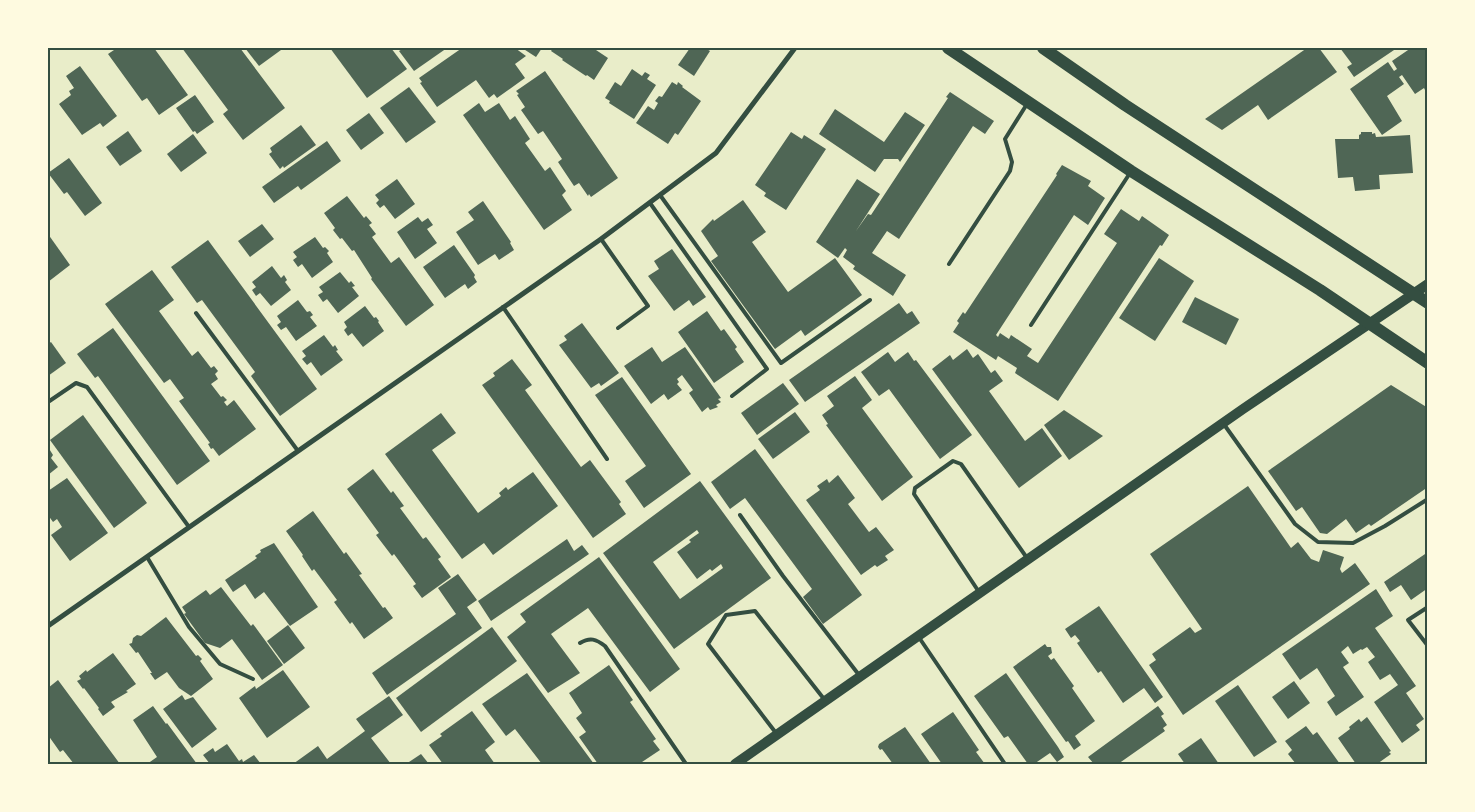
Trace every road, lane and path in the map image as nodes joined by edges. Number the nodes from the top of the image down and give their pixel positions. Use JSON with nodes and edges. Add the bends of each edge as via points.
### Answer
{"nodes":[{"id":1,"x":794,"y":48,"type":"edge"},
{"id":2,"x":948,"y":48,"type":"edge"},
{"id":3,"x":1043,"y":48,"type":"edge"},
{"id":4,"x":1028,"y":102,"type":"junction"},
{"id":5,"x":1131,"y":171,"type":"junction"},
{"id":6,"x":660,"y":195,"type":"junction"},
{"id":7,"x":650,"y":203,"type":"junction"},
{"id":8,"x":601,"y":239,"type":"junction"},
{"id":9,"x":949,"y":264,"type":"dead end"},
{"id":10,"x":1428,"y":284,"type":"edge"},
{"id":11,"x":1414,"y":294,"type":"junction"},
{"id":12,"x":870,"y":300,"type":"dead end"},
{"id":13,"x":1428,"y":303,"type":"edge"},
{"id":14,"x":504,"y":307,"type":"junction"},
{"id":15,"x":196,"y":313,"type":"dead end"},
{"id":16,"x":1370,"y":323,"type":"junction"},
{"id":17,"x":1031,"y":325,"type":"dead end"},
{"id":18,"x":618,"y":328,"type":"dead end"},
{"id":19,"x":1428,"y":363,"type":"edge"},
{"id":20,"x":732,"y":396,"type":"dead end"},
{"id":21,"x":48,"y":402,"type":"edge"},
{"id":22,"x":1223,"y":423,"type":"junction"},
{"id":23,"x":298,"y":451,"type":"junction"},
{"id":24,"x":607,"y":459,"type":"dead end"},
{"id":25,"x":1428,"y":499,"type":"edge"},
{"id":26,"x":740,"y":515,"type":"dead end"},
{"id":27,"x":189,"y":527,"type":"junction"},
{"id":28,"x":147,"y":557,"type":"junction"},
{"id":29,"x":1028,"y":560,"type":"junction"},
{"id":30,"x":980,"y":593,"type":"junction"},
{"id":31,"x":1428,"y":607,"type":"edge"},
{"id":32,"x":48,"y":626,"type":"edge"},
{"id":33,"x":918,"y":636,"type":"junction"},
{"id":34,"x":580,"y":643,"type":"dead end"},
{"id":35,"x":1428,"y":646,"type":"edge"},
{"id":36,"x":861,"y":677,"type":"junction"},
{"id":37,"x":253,"y":679,"type":"dead end"},
{"id":38,"x":825,"y":701,"type":"junction"},
{"id":39,"x":777,"y":735,"type":"junction"},
{"id":40,"x":686,"y":764,"type":"edge"},
{"id":41,"x":735,"y":764,"type":"edge"},
{"id":42,"x":1006,"y":764,"type":"edge"}],
"edges":[{"from":1,"to":6,"type":"street","via":[[716,153]]},
{"from":2,"to":4,"type":"main road"},
{"from":3,"to":11,"type":"main road"},
{"from":4,"to":5,"type":"main road"},
{"from":4,"to":9,"type":"lane","via":[[1005,139],[1012,162],[1010,171]]},
{"from":5,"to":16,"type":"main road"},
{"from":5,"to":17,"type":"lane"},
{"from":6,"to":7,"type":"street"},
{"from":6,"to":12,"type":"lane","via":[[781,363]]},
{"from":7,"to":8,"type":"street"},
{"from":7,"to":20,"type":"lane","via":[[767,369]]},
{"from":8,"to":14,"type":"street"},
{"from":8,"to":18,"type":"lane","via":[[648,306]]},
{"from":10,"to":11,"type":"main road"},
{"from":11,"to":13,"type":"main road"},
{"from":11,"to":16,"type":"main road"},
{"from":14,"to":23,"type":"street"},
{"from":14,"to":24,"type":"lane"},
{"from":15,"to":23,"type":"lane"},
{"from":16,"to":19,"type":"main road"},
{"from":16,"to":22,"type":"main road"},
{"from":21,"to":27,"type":"lane","via":[[76,383],[87,387]]},
{"from":22,"to":25,"type":"lane","via":[[1295,524],[1318,542],[1353,543]]},
{"from":22,"to":29,"type":"main road"},
{"from":23,"to":27,"type":"street"},
{"from":26,"to":36,"type":"lane"},
{"from":27,"to":28,"type":"street"},
{"from":28,"to":32,"type":"street"},
{"from":28,"to":37,"type":"lane","via":[[189,627],[220,664]]},
{"from":29,"to":30,"type":"main road"},
{"from":29,"to":30,"type":"lane","via":[[961,464],[952,461],[915,488],[914,494]]},
{"from":30,"to":33,"type":"main road"},
{"from":31,"to":35,"type":"lane","via":[[1408,620]]},
{"from":33,"to":36,"type":"main road"},
{"from":33,"to":42,"type":"lane"},
{"from":34,"to":40,"type":"lane","via":[[596,639],[605,646]]},
{"from":36,"to":38,"type":"main road"},
{"from":38,"to":39,"type":"main road"},
{"from":38,"to":39,"type":"lane","via":[[755,611],[726,615],[708,644]]},
{"from":39,"to":41,"type":"main road"}]}
